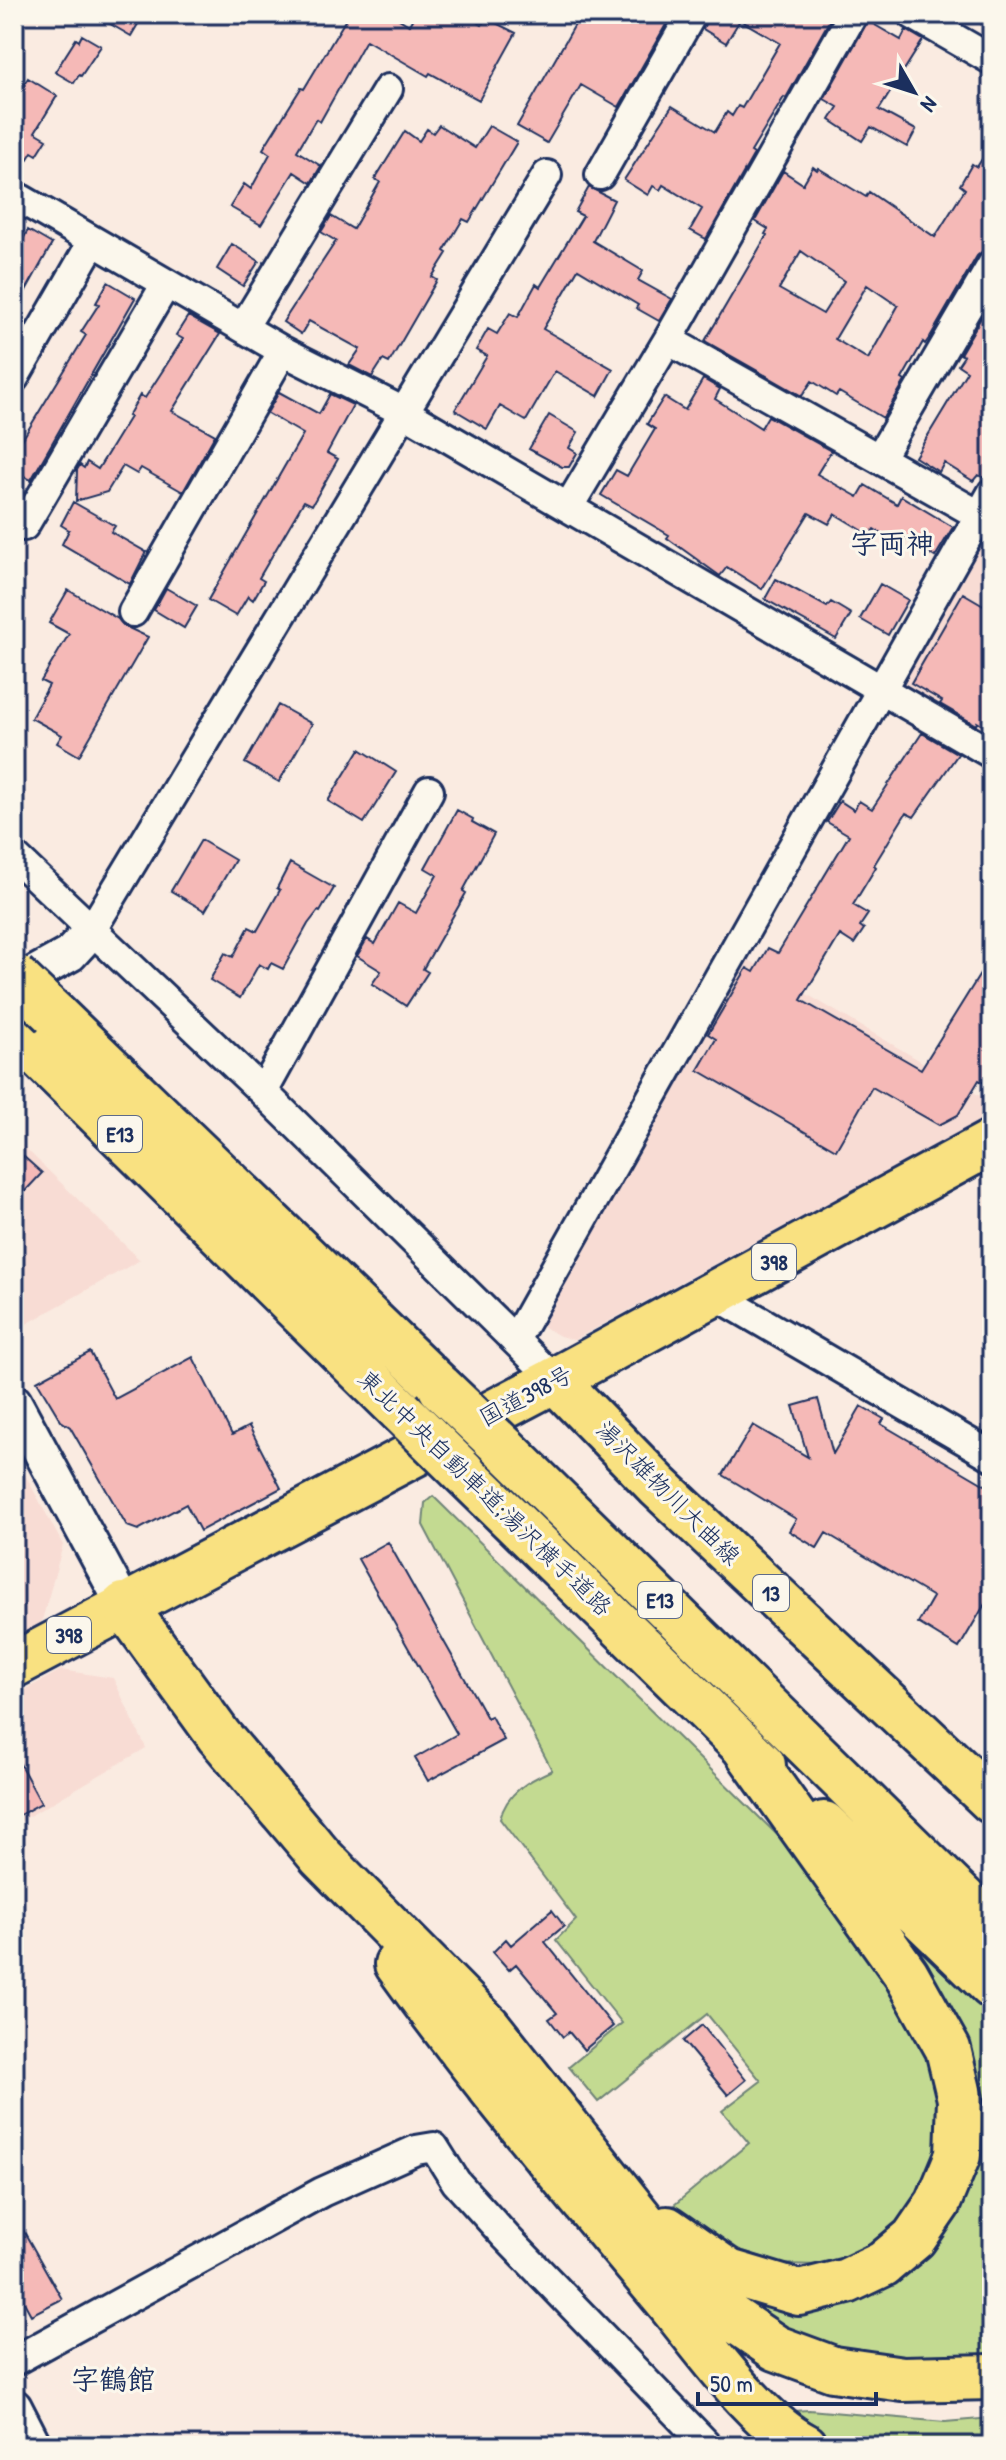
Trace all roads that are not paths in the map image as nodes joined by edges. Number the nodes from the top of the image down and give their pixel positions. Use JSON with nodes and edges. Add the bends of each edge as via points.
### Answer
{"nodes":[{"id":1,"x":692,"y":14,"type":"edge"},
{"id":2,"x":853,"y":14,"type":"edge"},
{"id":3,"x":912,"y":14,"type":"edge"},
{"id":4,"x":992,"y":60,"type":"edge"},
{"id":5,"x":388,"y":89,"type":"dead end"},
{"id":6,"x":547,"y":175,"type":"dead end"},
{"id":7,"x":600,"y":175,"type":"dead end"},
{"id":8,"x":14,"y":195,"type":"edge"},
{"id":9,"x":93,"y":241,"type":"junction"},
{"id":10,"x":992,"y":265,"type":"edge"},
{"id":11,"x":166,"y":284,"type":"junction"},
{"id":12,"x":244,"y":326,"type":"junction"},
{"id":13,"x":668,"y":340,"type":"junction"},
{"id":14,"x":283,"y":351,"type":"junction"},
{"id":15,"x":14,"y":378,"type":"edge"},
{"id":16,"x":404,"y":412,"type":"junction"},
{"id":17,"x":880,"y":457,"type":"junction"},
{"id":18,"x":985,"y":504,"type":"edge"},
{"id":19,"x":569,"y":506,"type":"junction"},
{"id":20,"x":14,"y":521,"type":"edge"},
{"id":21,"x":133,"y":612,"type":"dead end"},
{"id":22,"x":879,"y":689,"type":"junction"},
{"id":23,"x":992,"y":754,"type":"edge"},
{"id":24,"x":429,"y":791,"type":"dead end"},
{"id":25,"x":14,"y":856,"type":"edge"},
{"id":26,"x":91,"y":931,"type":"junction"},
{"id":27,"x":14,"y":976,"type":"edge"},
{"id":28,"x":14,"y":985,"type":"edge"},
{"id":29,"x":29,"y":1027,"type":"edge"},
{"id":30,"x":263,"y":1092,"type":"junction"},
{"id":31,"x":992,"y":1142,"type":"edge"},
{"id":32,"x":714,"y":1294,"type":"junction"},
{"id":33,"x":515,"y":1340,"type":"junction"},
{"id":34,"x":555,"y":1380,"type":"junction"},
{"id":35,"x":14,"y":1402,"type":"edge"},
{"id":36,"x":992,"y":1456,"type":"edge"},
{"id":37,"x":124,"y":1605,"type":"junction"},
{"id":38,"x":14,"y":1665,"type":"edge"},
{"id":39,"x":742,"y":1744,"type":"junction"},
{"id":40,"x":816,"y":1753,"type":"junction"},
{"id":41,"x":992,"y":1801,"type":"edge"},
{"id":42,"x":321,"y":1857,"type":"junction"},
{"id":43,"x":992,"y":1897,"type":"edge"},
{"id":44,"x":992,"y":1927,"type":"edge"},
{"id":45,"x":992,"y":1986,"type":"edge"},
{"id":46,"x":629,"y":2202,"type":"junction"},
{"id":47,"x":703,"y":2345,"type":"junction"},
{"id":48,"x":14,"y":2361,"type":"edge"},
{"id":49,"x":992,"y":2377,"type":"edge"},
{"id":50,"x":992,"y":2402,"type":"edge"},
{"id":51,"x":14,"y":2407,"type":"edge"},
{"id":52,"x":34,"y":2446,"type":"edge"},
{"id":53,"x":708,"y":2446,"type":"edge"},
{"id":54,"x":805,"y":2446,"type":"edge"}],
"edges":[{"from":1,"to":7,"type":"street"},
{"from":2,"to":13,"type":"street"},
{"from":3,"to":4,"type":"street"},
{"from":5,"to":12,"type":"street"},
{"from":6,"to":16,"type":"street"},
{"from":8,"to":9,"type":"street"},
{"from":9,"to":11,"type":"street"},
{"from":9,"to":15,"type":"street"},
{"from":10,"to":17,"type":"street"},
{"from":11,"to":12,"type":"street"},
{"from":11,"to":20,"type":"street","via":[[24,526]]},
{"from":12,"to":14,"type":"street"},
{"from":13,"to":17,"type":"street"},
{"from":13,"to":19,"type":"street"},
{"from":14,"to":16,"type":"street"},
{"from":14,"to":21,"type":"street"},
{"from":16,"to":19,"type":"street"},
{"from":16,"to":26,"type":"street"},
{"from":17,"to":18,"type":"street"},
{"from":18,"to":22,"type":"street"},
{"from":19,"to":22,"type":"street"},
{"from":22,"to":23,"type":"street"},
{"from":22,"to":33,"type":"street"},
{"from":24,"to":30,"type":"street"},
{"from":25,"to":26,"type":"street"},
{"from":26,"to":28,"type":"street","via":[[70,954]]},
{"from":26,"to":30,"type":"street"},
{"from":27,"to":29,"type":"main road","name":"東北中央自動車道;湯沢横手道路","number":"E13","bridge":true},
{"from":29,"to":39,"type":"main road","name":"東北中央自動車道;湯沢横手道路","number":"E13","bridge":true,"via":[[401,1411]]},
{"from":29,"to":40,"type":"main road","name":"東北中央自動車道;湯沢横手道路","number":"E13","bridge":true,"via":[[441,1388]]},
{"from":30,"to":33,"type":"street"},
{"from":31,"to":32,"type":"main road","name":"国道398号","number":"398"},
{"from":32,"to":34,"type":"main road","name":"国道398号","number":"398"},
{"from":32,"to":36,"type":"street"},
{"from":33,"to":34,"type":"street"},
{"from":34,"to":37,"type":"main road","name":"国道398号","number":"398"},
{"from":34,"to":41,"type":"main road","name":"湯沢雄物川大曲線","number":"13","via":[[669,1497]]},
{"from":35,"to":37,"type":"street"},
{"from":37,"to":38,"type":"main road","name":"国道398号","number":"398"},
{"from":37,"to":42,"type":"main road","via":[[219,1736]]},
{"from":39,"to":45,"type":"main road","name":"東北中央自動車道;湯沢横手道路","number":"E13"},
{"from":39,"to":46,"type":"main road","via":[[906,1974],[948,2049],[960,2099],[958,2155],[938,2203],[914,2238],[883,2264],[847,2281],[799,2293],[729,2272]]},
{"from":40,"to":43,"type":"main road","via":[[937,1846]]},
{"from":40,"to":44,"type":"main road","name":"東北中央自動車道;湯沢横手道路","number":"E13"},
{"from":42,"to":46,"type":"main road","via":[[488,2026]]},
{"from":42,"to":47,"type":"main road","via":[[456,2047]]},
{"from":46,"to":49,"type":"main road","via":[[704,2299],[776,2348],[833,2369],[903,2379]]},
{"from":47,"to":50,"type":"main road","via":[[819,2396],[935,2409]]},
{"from":47,"to":54,"type":"main road","via":[[763,2414]]},
{"from":48,"to":53,"type":"street","via":[[322,2192],[434,2147],[456,2182],[506,2237]]},
{"from":51,"to":52,"type":"street"}]}
